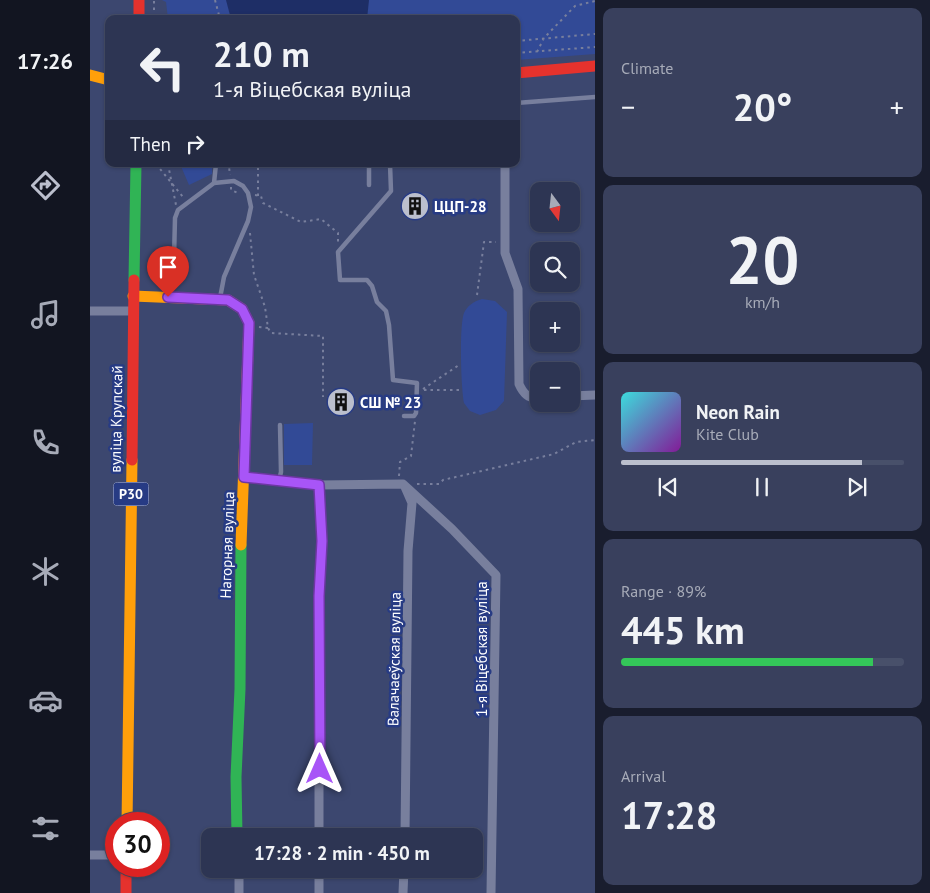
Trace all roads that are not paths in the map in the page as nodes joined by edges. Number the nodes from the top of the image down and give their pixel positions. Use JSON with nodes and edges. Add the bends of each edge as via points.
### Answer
{"nodes":[{"id":1,"x":139,"y":0,"type":"edge"},
{"id":2,"x":139,"y":15,"type":"edge"},
{"id":3,"x":595,"y":66,"type":"edge"},
{"id":4,"x":520,"y":73,"type":"edge"},
{"id":5,"x":90,"y":76,"type":"edge"},
{"id":6,"x":105,"y":79,"type":"edge"},
{"id":7,"x":595,"y":97,"type":"edge"},
{"id":8,"x":520,"y":103,"type":"edge"},
{"id":9,"x":136,"y":167,"type":"edge"},
{"id":10,"x":216,"y":167,"type":"edge"},
{"id":11,"x":369,"y":167,"type":"edge"},
{"id":12,"x":390,"y":167,"type":"edge"},
{"id":13,"x":505,"y":167,"type":"edge"},
{"id":14,"x":214,"y":183,"type":"junction"},
{"id":15,"x":369,"y":185,"type":"dead end"},
{"id":16,"x":133,"y":296,"type":"junction"},
{"id":17,"x":168,"y":297,"type":"junction"},
{"id":18,"x":220,"y":300,"type":"junction"},
{"id":19,"x":90,"y":311,"type":"edge"},
{"id":20,"x":132,"y":312,"type":"junction"},
{"id":21,"x":595,"y":394,"type":"edge"},
{"id":22,"x":580,"y":395,"type":"edge"},
{"id":23,"x":530,"y":397,"type":"edge"},
{"id":24,"x":404,"y":416,"type":"dead end"},
{"id":25,"x":280,"y":425,"type":"dead end"},
{"id":26,"x":244,"y":477,"type":"junction"},
{"id":27,"x":279,"y":480,"type":"junction"},
{"id":28,"x":403,"y":484,"type":"junction"},
{"id":29,"x":319,"y":485,"type":"junction"},
{"id":30,"x":127,"y":812,"type":"edge"},
{"id":31,"x":237,"y":828,"type":"edge"},
{"id":32,"x":319,"y":828,"type":"edge"},
{"id":33,"x":405,"y":828,"type":"edge"},
{"id":34,"x":90,"y":855,"type":"edge"},
{"id":35,"x":105,"y":855,"type":"edge"},
{"id":36,"x":126,"y":877,"type":"edge"},
{"id":37,"x":239,"y":878,"type":"edge"},
{"id":38,"x":319,"y":878,"type":"edge"},
{"id":39,"x":404,"y":878,"type":"edge"},
{"id":40,"x":126,"y":893,"type":"edge"},
{"id":41,"x":239,"y":893,"type":"edge"},
{"id":42,"x":319,"y":893,"type":"edge"},
{"id":43,"x":403,"y":893,"type":"edge"},
{"id":44,"x":491,"y":893,"type":"edge"}],
"edges":[{"from":1,"to":2,"type":"main road"},
{"from":3,"to":4,"type":"main road"},
{"from":5,"to":6,"type":"main road"},
{"from":7,"to":8,"type":"lane"},
{"from":9,"to":16,"type":"main road","name":"вуліца Крупскай","number":"Р30"},
{"from":10,"to":14,"type":"lane"},
{"from":11,"to":15,"type":"lane"},
{"from":12,"to":24,"type":"lane","via":[[391,191],[338,252],[340,280],[367,280],[376,302],[386,311],[390,324],[393,380],[417,383],[416,413]]},
{"from":13,"to":23,"type":"street","via":[[504,241],[518,289],[519,384],[523,393]]},
{"from":14,"to":17,"type":"lane","via":[[178,210],[174,258],[168,273]]},
{"from":14,"to":18,"type":"lane","via":[[234,181],[243,186],[251,207],[224,277]]},
{"from":16,"to":17,"type":"main road","name":"Нагорная вуліца"},
{"from":16,"to":20,"type":"main road","name":"вуліца Крупскай","number":"Р30"},
{"from":17,"to":18,"type":"main road","name":"Нагорная вуліца"},
{"from":18,"to":26,"type":"main road","name":"Нагорная вуліца","via":[[228,300],[242,309],[249,323]]},
{"from":19,"to":20,"type":"street"},
{"from":20,"to":30,"type":"main road","name":"вуліца Крупскай","number":"Р30"},
{"from":21,"to":22,"type":"street"},
{"from":25,"to":27,"type":"lane"},
{"from":26,"to":27,"type":"street"},
{"from":26,"to":31,"type":"main road","name":"Нагорная вуліца"},
{"from":27,"to":29,"type":"street"},
{"from":28,"to":29,"type":"street"},
{"from":28,"to":33,"type":"street","name":"Валачаеўская вуліца","via":[[412,503],[408,551]]},
{"from":28,"to":44,"type":"street","name":"1-я Віцебская вуліца","via":[[496,575]]},
{"from":29,"to":32,"type":"street","via":[[322,541]]},
{"from":34,"to":35,"type":"street"},
{"from":36,"to":40,"type":"main road"},
{"from":37,"to":41,"type":"street"},
{"from":38,"to":42,"type":"street"},
{"from":39,"to":43,"type":"street"}]}
